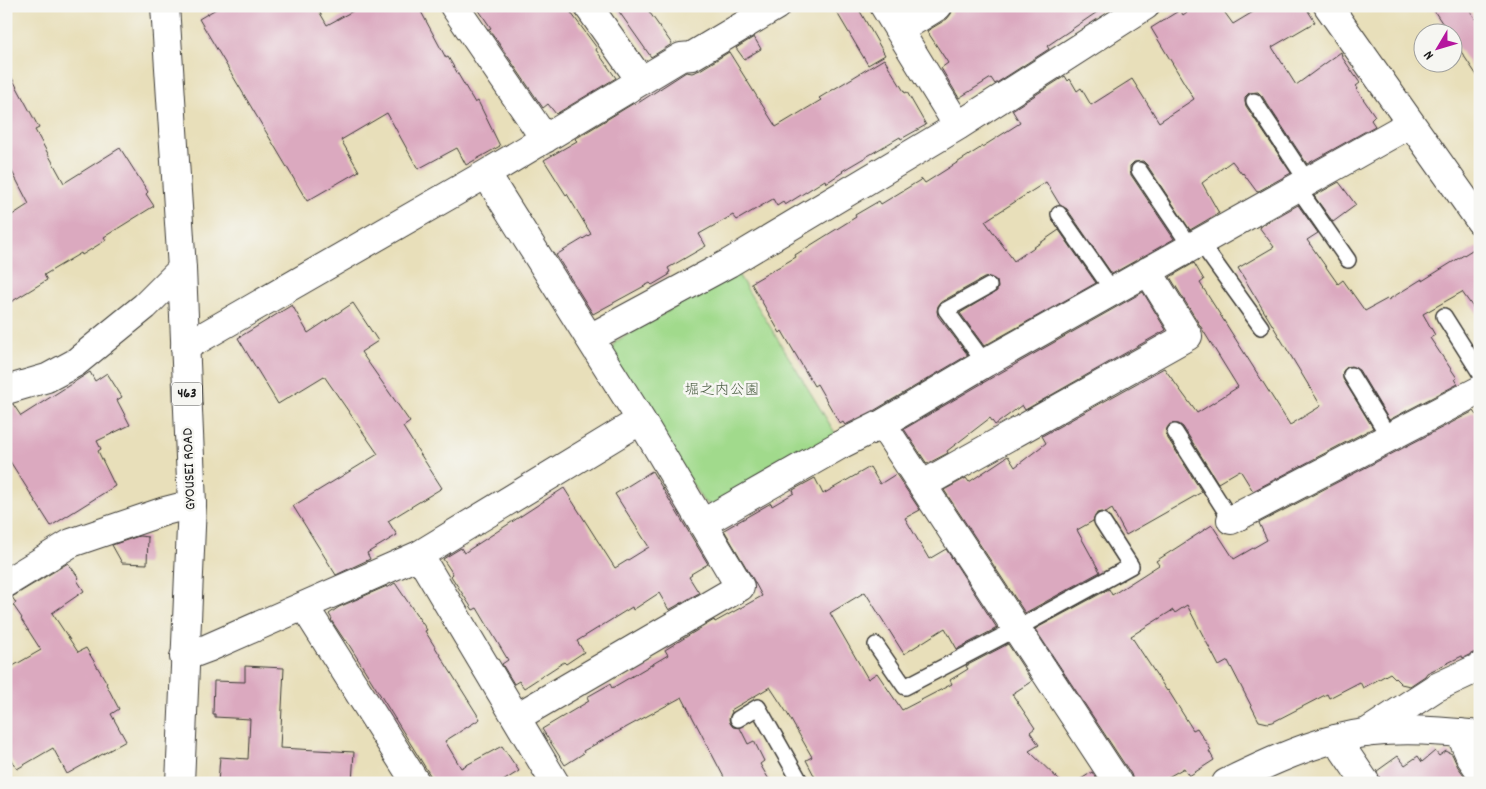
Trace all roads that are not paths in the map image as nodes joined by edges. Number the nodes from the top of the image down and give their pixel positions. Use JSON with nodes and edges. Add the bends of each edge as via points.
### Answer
{"nodes":[{"id":1,"x":165,"y":6,"type":"edge"},
{"id":2,"x":454,"y":6,"type":"edge"},
{"id":3,"x":588,"y":6,"type":"edge"},
{"id":4,"x":776,"y":6,"type":"edge"},
{"id":5,"x":884,"y":6,"type":"edge"},
{"id":6,"x":938,"y":6,"type":"edge"},
{"id":7,"x":1145,"y":6,"type":"edge"},
{"id":8,"x":1328,"y":6,"type":"edge"},
{"id":9,"x":899,"y":30,"type":"junction"},
{"id":10,"x":641,"y":81,"type":"junction"},
{"id":11,"x":1254,"y":101,"type":"dead end"},
{"id":12,"x":1410,"y":124,"type":"junction"},
{"id":13,"x":958,"y":126,"type":"junction"},
{"id":14,"x":545,"y":139,"type":"junction"},
{"id":15,"x":1139,"y":170,"type":"dead end"},
{"id":16,"x":486,"y":174,"type":"junction"},
{"id":17,"x":1302,"y":184,"type":"junction"},
{"id":18,"x":1059,"y":214,"type":"dead end"},
{"id":19,"x":1480,"y":221,"type":"edge"},
{"id":20,"x":1196,"y":244,"type":"junction"},
{"id":21,"x":1348,"y":260,"type":"dead end"},
{"id":22,"x":182,"y":269,"type":"junction"},
{"id":23,"x":1148,"y":271,"type":"junction"},
{"id":24,"x":989,"y":286,"type":"dead end"},
{"id":25,"x":1113,"y":291,"type":"junction"},
{"id":26,"x":1444,"y":316,"type":"dead end"},
{"id":27,"x":1261,"y":327,"type":"dead end"},
{"id":28,"x":590,"y":338,"type":"junction"},
{"id":29,"x":185,"y":347,"type":"junction"},
{"id":30,"x":985,"y":363,"type":"junction"},
{"id":31,"x":1480,"y":373,"type":"edge"},
{"id":32,"x":1351,"y":375,"type":"dead end"},
{"id":33,"x":6,"y":390,"type":"edge"},
{"id":34,"x":1480,"y":390,"type":"edge"},
{"id":35,"x":641,"y":420,"type":"junction"},
{"id":36,"x":882,"y":424,"type":"junction"},
{"id":37,"x":1175,"y":432,"type":"dead end"},
{"id":38,"x":1389,"y":437,"type":"junction"},
{"id":39,"x":922,"y":485,"type":"junction"},
{"id":40,"x":192,"y":504,"type":"junction"},
{"id":41,"x":1102,"y":520,"type":"dead end"},
{"id":42,"x":1231,"y":520,"type":"joint"},
{"id":43,"x":703,"y":524,"type":"junction"},
{"id":44,"x":419,"y":555,"type":"junction"},
{"id":45,"x":6,"y":583,"type":"edge"},
{"id":46,"x":304,"y":606,"type":"junction"},
{"id":47,"x":1016,"y":629,"type":"junction"},
{"id":48,"x":876,"y":645,"type":"dead end"},
{"id":49,"x":184,"y":657,"type":"junction"},
{"id":50,"x":1480,"y":667,"type":"edge"},
{"id":51,"x":517,"y":718,"type":"junction"},
{"id":52,"x":738,"y":719,"type":"dead end"},
{"id":53,"x":1366,"y":733,"type":"junction"},
{"id":54,"x":1470,"y":734,"type":"edge"},
{"id":55,"x":1336,"y":738,"type":"junction"},
{"id":56,"x":1480,"y":771,"type":"edge"},
{"id":57,"x":1263,"y":775,"type":"edge"},
{"id":58,"x":548,"y":780,"type":"edge"},
{"id":59,"x":180,"y":783,"type":"edge"},
{"id":60,"x":416,"y":783,"type":"edge"},
{"id":61,"x":801,"y":783,"type":"edge"},
{"id":62,"x":1118,"y":783,"type":"edge"},
{"id":63,"x":1226,"y":783,"type":"edge"},
{"id":64,"x":1366,"y":783,"type":"edge"}],
"edges":[{"from":1,"to":22,"type":"main road","name":"GYOUSEI ROAD","number":"463"},
{"from":2,"to":14,"type":"main road"},
{"from":3,"to":10,"type":"main road"},
{"from":4,"to":10,"type":"main road","via":[[692,56],[681,57]]},
{"from":5,"to":9,"type":"main road"},
{"from":6,"to":9,"type":"main road"},
{"from":7,"to":13,"type":"main road"},
{"from":8,"to":12,"type":"main road"},
{"from":9,"to":13,"type":"main road"},
{"from":10,"to":14,"type":"main road"},
{"from":11,"to":17,"type":"lane"},
{"from":12,"to":17,"type":"main road"},
{"from":12,"to":19,"type":"main road"},
{"from":13,"to":28,"type":"main road","via":[[729,263]]},
{"from":14,"to":16,"type":"main road"},
{"from":15,"to":20,"type":"lane"},
{"from":16,"to":28,"type":"main road"},
{"from":16,"to":29,"type":"main road"},
{"from":17,"to":20,"type":"main road"},
{"from":17,"to":21,"type":"lane"},
{"from":18,"to":25,"type":"lane"},
{"from":20,"to":23,"type":"main road"},
{"from":20,"to":27,"type":"lane"},
{"from":22,"to":29,"type":"main road","name":"GYOUSEI ROAD","number":"463"},
{"from":22,"to":33,"type":"main road","via":[[145,306],[74,364],[46,378]]},
{"from":23,"to":25,"type":"main road"},
{"from":23,"to":39,"type":"main road","via":[[1188,336]]},
{"from":24,"to":30,"type":"lane","via":[[946,310]]},
{"from":25,"to":30,"type":"main road"},
{"from":26,"to":31,"type":"lane"},
{"from":28,"to":35,"type":"main road"},
{"from":29,"to":40,"type":"main road","name":"GYOUSEI ROAD","number":"463"},
{"from":30,"to":36,"type":"main road"},
{"from":32,"to":38,"type":"lane"},
{"from":34,"to":38,"type":"main road"},
{"from":35,"to":43,"type":"main road"},
{"from":35,"to":44,"type":"main road"},
{"from":36,"to":39,"type":"main road"},
{"from":36,"to":43,"type":"main road","via":[[840,444]]},
{"from":37,"to":42,"type":"lane"},
{"from":38,"to":42,"type":"main road"},
{"from":39,"to":47,"type":"main road"},
{"from":40,"to":45,"type":"main road","via":[[71,543]]},
{"from":40,"to":49,"type":"main road","name":"GYOUSEI ROAD","number":"463"},
{"from":41,"to":47,"type":"lane","via":[[1131,566]]},
{"from":43,"to":51,"type":"main road","via":[[740,587]]},
{"from":44,"to":46,"type":"main road"},
{"from":44,"to":51,"type":"main road"},
{"from":46,"to":49,"type":"main road"},
{"from":46,"to":60,"type":"main road"},
{"from":47,"to":48,"type":"lane","via":[[905,687]]},
{"from":47,"to":62,"type":"main road"},
{"from":49,"to":59,"type":"main road","name":"GYOUSEI ROAD","number":"463"},
{"from":50,"to":53,"type":"main road","via":[[1435,688]]},
{"from":51,"to":58,"type":"main road"},
{"from":52,"to":61,"type":"lane","via":[[758,707]]},
{"from":53,"to":54,"type":"main road"},
{"from":53,"to":55,"type":"main road"},
{"from":54,"to":56,"type":"main road","via":[[1471,758]]},
{"from":55,"to":57,"type":"main road","via":[[1296,752]]},
{"from":55,"to":64,"type":"main road"},
{"from":57,"to":63,"type":"main road"}]}
